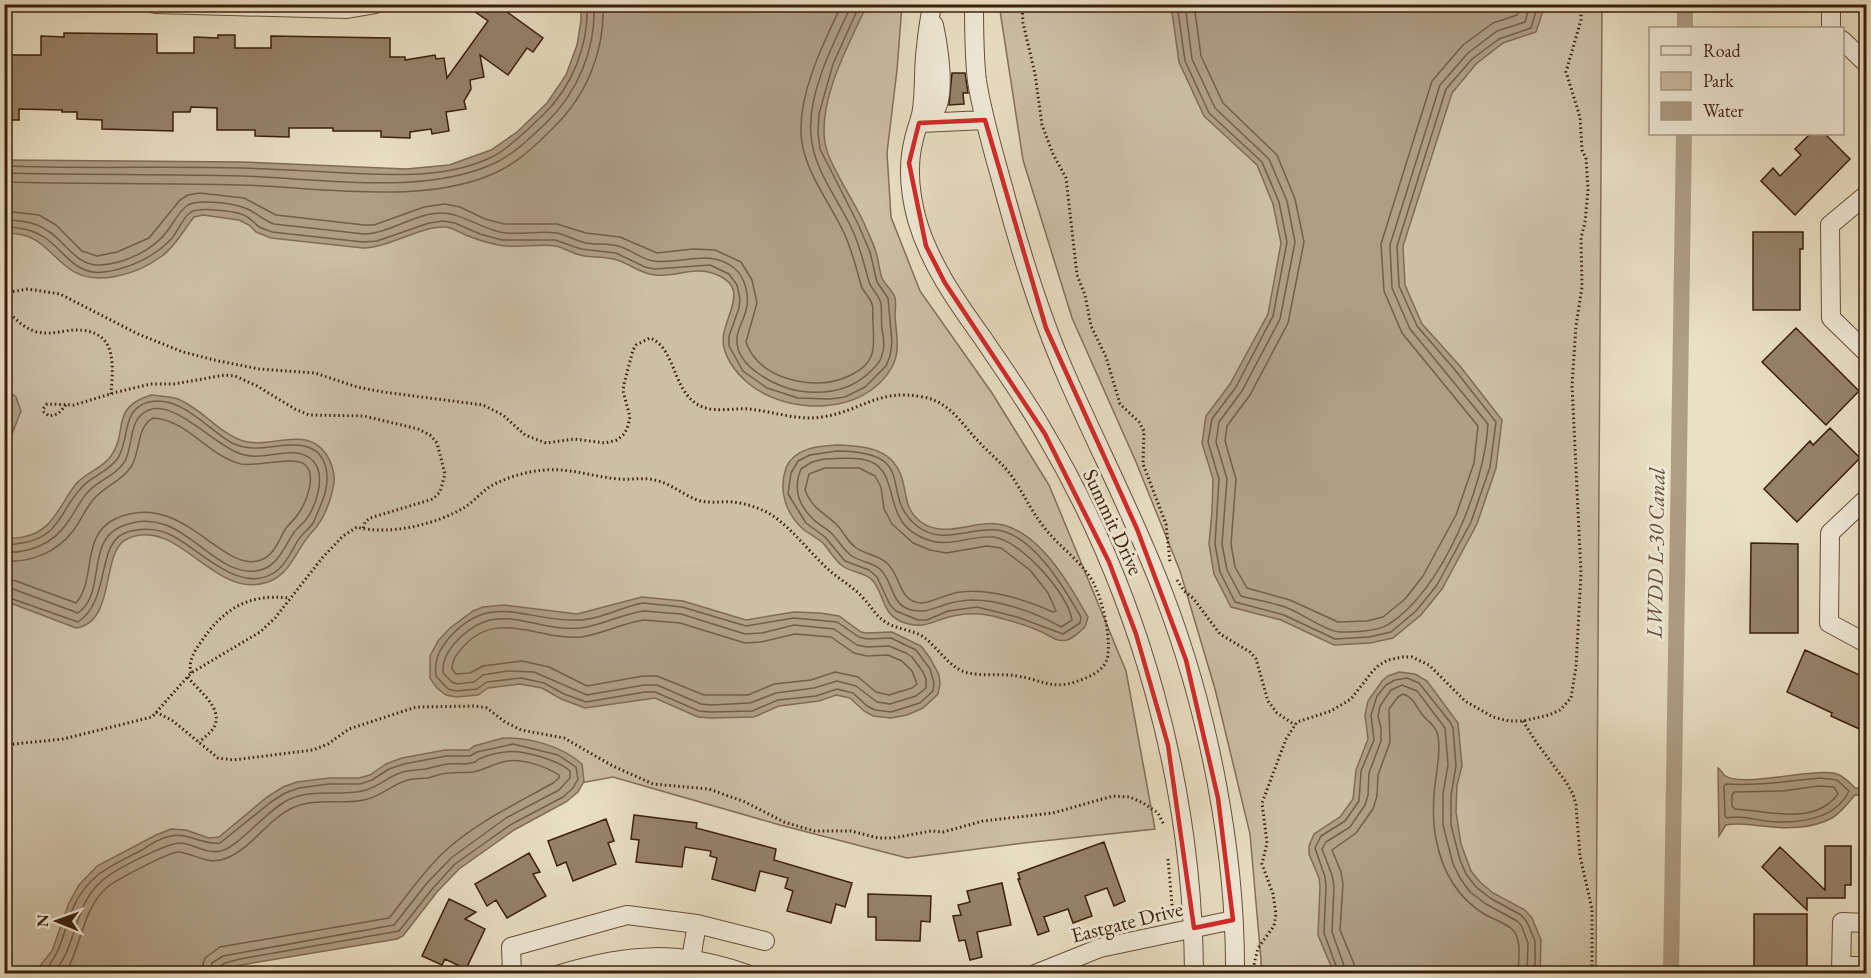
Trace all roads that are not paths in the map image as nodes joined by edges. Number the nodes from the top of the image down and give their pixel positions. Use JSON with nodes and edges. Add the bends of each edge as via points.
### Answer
{"nodes":[{"id":1,"x":155,"y":4,"type":"edge"},
{"id":2,"x":376,"y":4,"type":"edge"},
{"id":3,"x":974,"y":4,"type":"edge"},
{"id":4,"x":1832,"y":4,"type":"edge"},
{"id":5,"x":931,"y":8,"type":"edge"},
{"id":6,"x":1831,"y":27,"type":"edge"},
{"id":7,"x":1844,"y":42,"type":"edge"},
{"id":8,"x":1866,"y":63,"type":"edge"},
{"id":9,"x":985,"y":120,"type":"junction"},
{"id":10,"x":919,"y":123,"type":"junction"},
{"id":11,"x":1866,"y":195,"type":"edge"},
{"id":12,"x":1866,"y":352,"type":"edge"},
{"id":13,"x":1866,"y":499,"type":"edge"},
{"id":14,"x":1866,"y":643,"type":"edge"},
{"id":15,"x":1233,"y":920,"type":"junction"},
{"id":16,"x":1866,"y":923,"type":"edge"},
{"id":17,"x":697,"y":924,"type":"junction"},
{"id":18,"x":1194,"y":928,"type":"junction"},
{"id":19,"x":765,"y":941,"type":"dead end"},
{"id":20,"x":691,"y":959,"type":"junction"},
{"id":21,"x":1866,"y":966,"type":"edge"},
{"id":22,"x":1841,"y":970,"type":"edge"},
{"id":23,"x":512,"y":974,"type":"edge"},
{"id":24,"x":560,"y":974,"type":"edge"},
{"id":25,"x":747,"y":974,"type":"edge"},
{"id":26,"x":1035,"y":974,"type":"edge"},
{"id":27,"x":1194,"y":974,"type":"edge"},
{"id":28,"x":1235,"y":974,"type":"edge"}],
"edges":[{"from":1,"to":2,"type":"street","via":[[347,9]]},
{"from":3,"to":9,"type":"street","name":"Summit Drive","via":[[977,81]]},
{"from":4,"to":6,"type":"street"},
{"from":5,"to":10,"type":"street","name":"Summit Drive","via":[[931,97]]},
{"from":7,"to":8,"type":"street"},
{"from":9,"to":10,"type":"street"},
{"from":9,"to":15,"type":"street","name":"Summit Drive","via":[[1046,328],[1137,529],[1186,660],[1218,798]]},
{"from":10,"to":18,"type":"street","name":"Summit Drive","via":[[909,163],[917,219],[926,246],[945,283],[1045,434],[1084,507],[1136,634],[1168,745]]},
{"from":11,"to":12,"type":"street","via":[[1830,225],[1831,318]]},
{"from":13,"to":14,"type":"street","via":[[1830,533],[1829,623]]},
{"from":15,"to":18,"type":"street","name":"Eastgate Drive"},
{"from":15,"to":28,"type":"street","name":"Summit Drive"},
{"from":16,"to":22,"type":"street","via":[[1842,922]]},
{"from":17,"to":19,"type":"street"},
{"from":17,"to":20,"type":"street"},
{"from":17,"to":23,"type":"street","via":[[627,915],[512,947]]},
{"from":18,"to":26,"type":"street","name":"Eastgate Drive","via":[[1100,948]]},
{"from":18,"to":27,"type":"street","name":"Summit Drive"},
{"from":20,"to":24,"type":"street","via":[[620,958]]},
{"from":20,"to":25,"type":"street"},
{"from":21,"to":22,"type":"street"}]}
